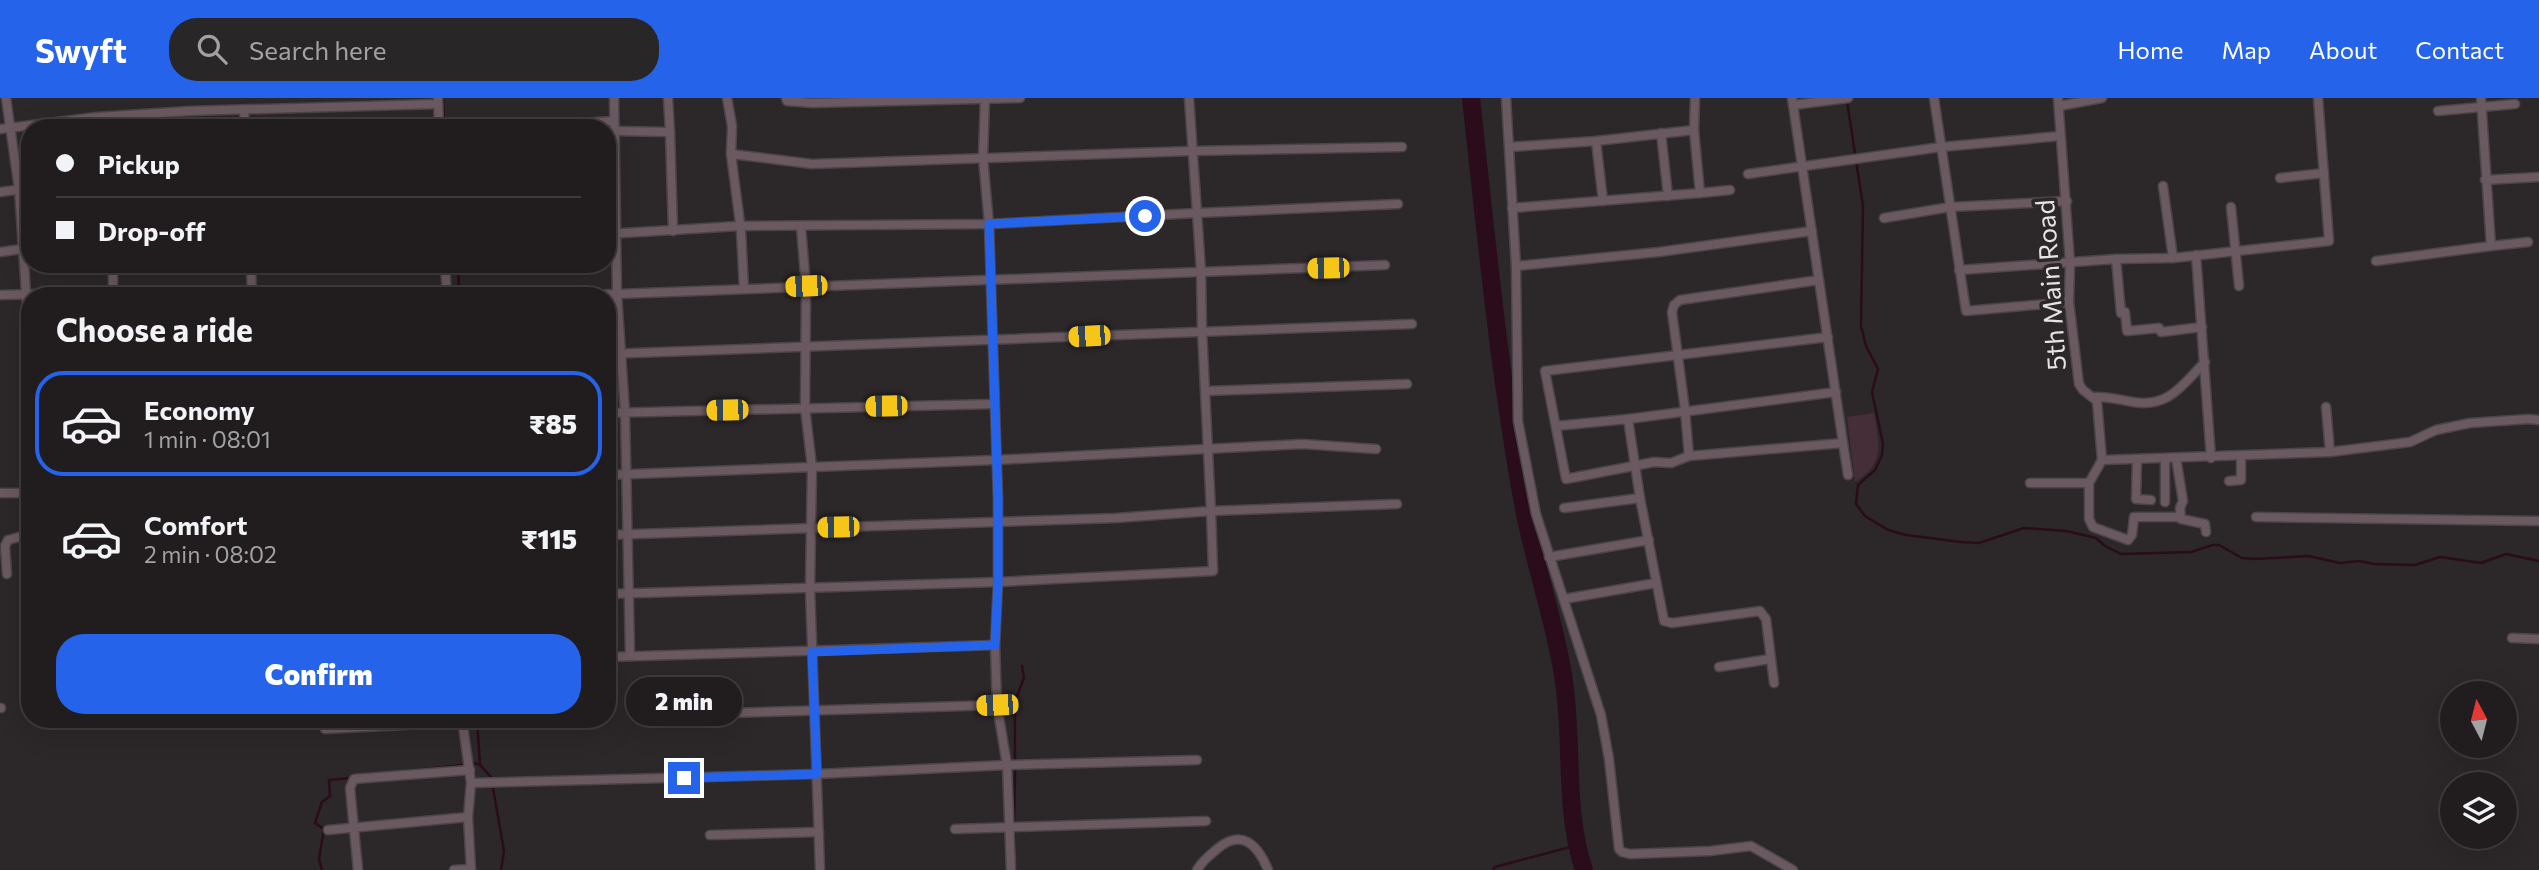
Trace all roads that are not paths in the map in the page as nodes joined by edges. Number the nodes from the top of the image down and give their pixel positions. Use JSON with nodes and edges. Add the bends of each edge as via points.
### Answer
{"nodes":[{"id":1,"x":6,"y":98,"type":"edge"},
{"id":2,"x":614,"y":98,"type":"edge"},
{"id":3,"x":668,"y":98,"type":"edge"},
{"id":4,"x":727,"y":98,"type":"edge"},
{"id":5,"x":786,"y":98,"type":"edge"},
{"id":6,"x":1020,"y":98,"type":"edge"},
{"id":7,"x":1189,"y":98,"type":"edge"},
{"id":8,"x":1506,"y":98,"type":"edge"},
{"id":9,"x":1705,"y":98,"type":"edge"},
{"id":10,"x":1848,"y":98,"type":"edge"},
{"id":11,"x":1934,"y":98,"type":"edge"},
{"id":12,"x":2102,"y":98,"type":"edge"},
{"id":13,"x":2318,"y":98,"type":"edge"},
{"id":14,"x":985,"y":99,"type":"edge"},
{"id":15,"x":1695,"y":99,"type":"edge"},
{"id":16,"x":1842,"y":99,"type":"edge"},
{"id":17,"x":438,"y":101,"type":"edge"},
{"id":18,"x":1793,"y":102,"type":"edge"},
{"id":19,"x":2059,"y":102,"type":"edge"},
{"id":20,"x":2481,"y":102,"type":"edge"},
{"id":21,"x":2515,"y":104,"type":"dead end"},
{"id":22,"x":244,"y":110,"type":"junction"},
{"id":23,"x":2438,"y":111,"type":"dead end"},
{"id":24,"x":81,"y":119,"type":"edge"},
{"id":25,"x":244,"y":119,"type":"edge"},
{"id":26,"x":439,"y":119,"type":"edge"},
{"id":27,"x":614,"y":119,"type":"edge"},
{"id":28,"x":21,"y":127,"type":"edge"},
{"id":29,"x":10,"y":128,"type":"junction"},
{"id":30,"x":0,"y":129,"type":"edge"},
{"id":31,"x":1695,"y":130,"type":"junction"},
{"id":32,"x":616,"y":131,"type":"edge"},
{"id":33,"x":670,"y":132,"type":"junction"},
{"id":34,"x":1661,"y":133,"type":"junction"},
{"id":35,"x":2060,"y":136,"type":"junction"},
{"id":36,"x":1596,"y":141,"type":"junction"},
{"id":37,"x":1402,"y":147,"type":"dead end"},
{"id":38,"x":1510,"y":147,"type":"junction"},
{"id":39,"x":1941,"y":147,"type":"junction"},
{"id":40,"x":1191,"y":151,"type":"junction"},
{"id":41,"x":731,"y":155,"type":"junction"},
{"id":42,"x":983,"y":158,"type":"junction"},
{"id":43,"x":1802,"y":166,"type":"junction"},
{"id":44,"x":2324,"y":173,"type":"junction"},
{"id":45,"x":1748,"y":174,"type":"dead end"},
{"id":46,"x":2539,"y":177,"type":"edge"},
{"id":47,"x":2280,"y":178,"type":"dead end"},
{"id":48,"x":2485,"y":180,"type":"junction"},
{"id":49,"x":2163,"y":186,"type":"dead end"},
{"id":50,"x":19,"y":189,"type":"junction"},
{"id":51,"x":1730,"y":190,"type":"dead end"},
{"id":52,"x":0,"y":192,"type":"edge"},
{"id":53,"x":1700,"y":193,"type":"junction"},
{"id":54,"x":1668,"y":196,"type":"junction"},
{"id":55,"x":1603,"y":201,"type":"junction"},
{"id":56,"x":2067,"y":201,"type":"junction"},
{"id":57,"x":1398,"y":204,"type":"dead end"},
{"id":58,"x":1950,"y":207,"type":"junction"},
{"id":59,"x":2231,"y":207,"type":"dead end"},
{"id":60,"x":1512,"y":208,"type":"junction"},
{"id":61,"x":1197,"y":214,"type":"junction"},
{"id":62,"x":1884,"y":218,"type":"dead end"},
{"id":63,"x":989,"y":224,"type":"junction"},
{"id":64,"x":739,"y":226,"type":"junction"},
{"id":65,"x":801,"y":227,"type":"junction"},
{"id":66,"x":21,"y":229,"type":"edge"},
{"id":67,"x":673,"y":231,"type":"junction"},
{"id":68,"x":1812,"y":231,"type":"junction"},
{"id":69,"x":616,"y":234,"type":"edge"},
{"id":70,"x":2528,"y":242,"type":"dead end"},
{"id":71,"x":2491,"y":246,"type":"junction"},
{"id":72,"x":21,"y":249,"type":"edge"},
{"id":73,"x":2235,"y":251,"type":"junction"},
{"id":74,"x":0,"y":252,"type":"edge"},
{"id":75,"x":2196,"y":255,"type":"junction"},
{"id":76,"x":2173,"y":258,"type":"junction"},
{"id":77,"x":2116,"y":259,"type":"junction"},
{"id":78,"x":2376,"y":261,"type":"dead end"},
{"id":79,"x":2070,"y":263,"type":"junction"},
{"id":80,"x":1385,"y":265,"type":"dead end"},
{"id":81,"x":1516,"y":267,"type":"junction"},
{"id":82,"x":1959,"y":270,"type":"junction"},
{"id":83,"x":1201,"y":271,"type":"junction"},
{"id":84,"x":615,"y":273,"type":"edge"},
{"id":85,"x":1819,"y":280,"type":"junction"},
{"id":86,"x":991,"y":281,"type":"junction"},
{"id":87,"x":806,"y":286,"type":"junction"},
{"id":88,"x":2239,"y":286,"type":"dead end"},
{"id":89,"x":744,"y":289,"type":"junction"},
{"id":90,"x":21,"y":293,"type":"edge"},
{"id":91,"x":617,"y":294,"type":"junction"},
{"id":92,"x":0,"y":295,"type":"edge"},
{"id":93,"x":2069,"y":302,"type":"junction"},
{"id":94,"x":1412,"y":324,"type":"dead end"},
{"id":95,"x":2202,"y":327,"type":"junction"},
{"id":96,"x":1202,"y":330,"type":"junction"},
{"id":97,"x":1828,"y":337,"type":"junction"},
{"id":98,"x":993,"y":341,"type":"junction"},
{"id":99,"x":806,"y":348,"type":"junction"},
{"id":100,"x":616,"y":353,"type":"edge"},
{"id":101,"x":622,"y":353,"type":"junction"},
{"id":102,"x":1678,"y":355,"type":"junction"},
{"id":103,"x":2205,"y":362,"type":"junction"},
{"id":104,"x":1407,"y":384,"type":"dead end"},
{"id":105,"x":1206,"y":391,"type":"junction"},
{"id":106,"x":1836,"y":393,"type":"junction"},
{"id":107,"x":2095,"y":397,"type":"junction"},
{"id":108,"x":994,"y":404,"type":"junction"},
{"id":109,"x":2326,"y":407,"type":"dead end"},
{"id":110,"x":805,"y":408,"type":"junction"},
{"id":111,"x":1685,"y":410,"type":"junction"},
{"id":112,"x":616,"y":412,"type":"edge"},
{"id":113,"x":625,"y":412,"type":"junction"},
{"id":114,"x":1628,"y":419,"type":"junction"},
{"id":115,"x":2539,"y":421,"type":"edge"},
{"id":116,"x":1556,"y":426,"type":"junction"},
{"id":117,"x":1843,"y":443,"type":"junction"},
{"id":118,"x":1376,"y":449,"type":"dead end"},
{"id":119,"x":1209,"y":451,"type":"junction"},
{"id":120,"x":2330,"y":453,"type":"junction"},
{"id":121,"x":1689,"y":456,"type":"junction"},
{"id":122,"x":2241,"y":456,"type":"junction"},
{"id":123,"x":2176,"y":458,"type":"junction"},
{"id":124,"x":2211,"y":458,"type":"junction"},
{"id":125,"x":2165,"y":459,"type":"junction"},
{"id":126,"x":995,"y":460,"type":"junction"},
{"id":127,"x":2102,"y":460,"type":"junction"},
{"id":128,"x":2137,"y":460,"type":"junction"},
{"id":129,"x":1635,"y":466,"type":"junction"},
{"id":130,"x":812,"y":467,"type":"junction"},
{"id":131,"x":626,"y":474,"type":"junction"},
{"id":132,"x":616,"y":475,"type":"edge"},
{"id":133,"x":1848,"y":475,"type":"dead end"},
{"id":134,"x":2229,"y":481,"type":"dead end"},
{"id":135,"x":2030,"y":483,"type":"dead end"},
{"id":136,"x":2088,"y":483,"type":"junction"},
{"id":137,"x":0,"y":493,"type":"edge"},
{"id":138,"x":21,"y":493,"type":"edge"},
{"id":139,"x":1640,"y":498,"type":"junction"},
{"id":140,"x":2151,"y":500,"type":"dead end"},
{"id":141,"x":2165,"y":502,"type":"dead end"},
{"id":142,"x":1397,"y":504,"type":"dead end"},
{"id":143,"x":1564,"y":508,"type":"dead end"},
{"id":144,"x":1211,"y":511,"type":"junction"},
{"id":145,"x":2180,"y":517,"type":"junction"},
{"id":146,"x":2256,"y":517,"type":"dead end"},
{"id":147,"x":2539,"y":521,"type":"edge"},
{"id":148,"x":997,"y":523,"type":"junction"},
{"id":149,"x":812,"y":528,"type":"junction"},
{"id":150,"x":2206,"y":531,"type":"dead end"},
{"id":151,"x":616,"y":535,"type":"edge"},
{"id":152,"x":628,"y":535,"type":"junction"},
{"id":153,"x":21,"y":536,"type":"edge"},
{"id":154,"x":1649,"y":540,"type":"junction"},
{"id":155,"x":1549,"y":557,"type":"junction"},
{"id":156,"x":8,"y":574,"type":"dead end"},
{"id":157,"x":998,"y":582,"type":"junction"},
{"id":158,"x":1656,"y":583,"type":"junction"},
{"id":159,"x":810,"y":588,"type":"junction"},
{"id":160,"x":627,"y":593,"type":"junction"},
{"id":161,"x":616,"y":594,"type":"edge"},
{"id":162,"x":1564,"y":599,"type":"junction"},
{"id":163,"x":2512,"y":638,"type":"dead end"},
{"id":164,"x":2539,"y":639,"type":"edge"},
{"id":165,"x":995,"y":645,"type":"junction"},
{"id":166,"x":812,"y":652,"type":"junction"},
{"id":167,"x":630,"y":656,"type":"junction"},
{"id":168,"x":616,"y":657,"type":"edge"},
{"id":169,"x":1770,"y":659,"type":"junction"},
{"id":170,"x":1719,"y":667,"type":"dead end"},
{"id":171,"x":1774,"y":683,"type":"dead end"},
{"id":172,"x":997,"y":705,"type":"junction"},
{"id":173,"x":815,"y":710,"type":"junction"},
{"id":174,"x":660,"y":715,"type":"dead end"},
{"id":175,"x":342,"y":728,"type":"edge"},
{"id":176,"x":463,"y":728,"type":"edge"},
{"id":177,"x":325,"y":729,"type":"dead end"},
{"id":178,"x":1197,"y":760,"type":"dead end"},
{"id":179,"x":1007,"y":765,"type":"junction"},
{"id":180,"x":470,"y":771,"type":"junction"},
{"id":181,"x":817,"y":774,"type":"junction"},
{"id":182,"x":471,"y":783,"type":"junction"},
{"id":183,"x":468,"y":817,"type":"junction"},
{"id":184,"x":1206,"y":821,"type":"dead end"},
{"id":185,"x":1009,"y":827,"type":"junction"},
{"id":186,"x":354,"y":828,"type":"junction"},
{"id":187,"x":955,"y":828,"type":"dead end"},
{"id":188,"x":328,"y":830,"type":"dead end"},
{"id":189,"x":819,"y":832,"type":"junction"},
{"id":190,"x":710,"y":835,"type":"dead end"},
{"id":191,"x":471,"y":869,"type":"edge"},
{"id":192,"x":358,"y":870,"type":"edge"},
{"id":193,"x":454,"y":870,"type":"edge"},
{"id":194,"x":820,"y":870,"type":"edge"},
{"id":195,"x":1011,"y":870,"type":"edge"},
{"id":196,"x":1197,"y":870,"type":"edge"},
{"id":197,"x":1269,"y":870,"type":"edge"},
{"id":198,"x":1793,"y":870,"type":"edge"}],
"edges":[{"from":1,"to":29,"type":"street"},
{"from":2,"to":27,"type":"street"},
{"from":3,"to":33,"type":"street"},
{"from":4,"to":41,"type":"street"},
{"from":5,"to":14,"type":"street","via":[[812,103]]},
{"from":6,"to":14,"type":"street"},
{"from":7,"to":40,"type":"street"},
{"from":8,"to":38,"type":"street"},
{"from":9,"to":15,"type":"street"},
{"from":10,"to":16,"type":"street"},
{"from":11,"to":39,"type":"street"},
{"from":12,"to":19,"type":"street"},
{"from":13,"to":44,"type":"street"},
{"from":14,"to":42,"type":"street"},
{"from":15,"to":31,"type":"street"},
{"from":16,"to":18,"type":"street"},
{"from":17,"to":22,"type":"street"},
{"from":17,"to":26,"type":"street"},
{"from":18,"to":43,"type":"street"},
{"from":19,"to":35,"type":"street","name":"5th Main Road"},
{"from":20,"to":21,"type":"street"},
{"from":20,"to":23,"type":"street"},
{"from":20,"to":48,"type":"street"},
{"from":22,"to":24,"type":"street"},
{"from":22,"to":25,"type":"street"},
{"from":28,"to":29,"type":"street"},
{"from":29,"to":30,"type":"street"},
{"from":29,"to":50,"type":"street"},
{"from":31,"to":34,"type":"street"},
{"from":31,"to":53,"type":"street"},
{"from":32,"to":33,"type":"street"},
{"from":33,"to":67,"type":"street"},
{"from":34,"to":36,"type":"street"},
{"from":34,"to":54,"type":"street"},
{"from":35,"to":39,"type":"street"},
{"from":35,"to":56,"type":"street","name":"5th Main Road"},
{"from":36,"to":38,"type":"street"},
{"from":36,"to":55,"type":"street"},
{"from":37,"to":40,"type":"street"},
{"from":38,"to":60,"type":"street"},
{"from":39,"to":43,"type":"street"},
{"from":39,"to":58,"type":"street"},
{"from":40,"to":42,"type":"street"},
{"from":40,"to":61,"type":"street"},
{"from":41,"to":42,"type":"street","via":[[812,164]]},
{"from":41,"to":64,"type":"street"},
{"from":42,"to":63,"type":"street"},
{"from":43,"to":45,"type":"street"},
{"from":43,"to":68,"type":"street"},
{"from":44,"to":47,"type":"street"},
{"from":44,"to":73,"type":"street","via":[[2329,241]]},
{"from":46,"to":48,"type":"street"},
{"from":48,"to":71,"type":"street"},
{"from":49,"to":76,"type":"street"},
{"from":50,"to":52,"type":"street"},
{"from":50,"to":66,"type":"street"},
{"from":51,"to":53,"type":"street"},
{"from":53,"to":54,"type":"street"},
{"from":54,"to":55,"type":"street"},
{"from":55,"to":60,"type":"street"},
{"from":56,"to":58,"type":"street"},
{"from":56,"to":79,"type":"street","name":"5th Main Road"},
{"from":57,"to":61,"type":"street"},
{"from":58,"to":62,"type":"street"},
{"from":58,"to":82,"type":"street"},
{"from":59,"to":73,"type":"street"},
{"from":60,"to":81,"type":"street"},
{"from":61,"to":63,"type":"street"},
{"from":61,"to":83,"type":"street"},
{"from":63,"to":65,"type":"street"},
{"from":63,"to":86,"type":"street"},
{"from":64,"to":65,"type":"street"},
{"from":64,"to":67,"type":"street"},
{"from":64,"to":89,"type":"street"},
{"from":65,"to":87,"type":"street"},
{"from":67,"to":69,"type":"street"},
{"from":68,"to":81,"type":"street"},
{"from":68,"to":85,"type":"street"},
{"from":70,"to":71,"type":"street"},
{"from":71,"to":78,"type":"street"},
{"from":72,"to":74,"type":"street"},
{"from":73,"to":75,"type":"street"},
{"from":73,"to":88,"type":"street"},
{"from":75,"to":76,"type":"street"},
{"from":75,"to":95,"type":"street"},
{"from":76,"to":77,"type":"street"},
{"from":77,"to":79,"type":"street"},
{"from":77,"to":95,"type":"street","via":[[2127,331]]},
{"from":79,"to":82,"type":"street"},
{"from":79,"to":93,"type":"street","name":"5th Main Road"},
{"from":80,"to":83,"type":"street"},
{"from":81,"to":155,"type":"street","via":[[1518,421]]},
{"from":82,"to":93,"type":"street","via":[[1966,311]]},
{"from":83,"to":86,"type":"street"},
{"from":83,"to":96,"type":"street"},
{"from":84,"to":91,"type":"street"},
{"from":85,"to":97,"type":"street"},
{"from":85,"to":102,"type":"street","via":[[1680,300],[1672,312]]},
{"from":86,"to":87,"type":"street"},
{"from":86,"to":98,"type":"street"},
{"from":87,"to":89,"type":"street"},
{"from":87,"to":99,"type":"street"},
{"from":89,"to":91,"type":"street"},
{"from":90,"to":92,"type":"street"},
{"from":91,"to":101,"type":"street"},
{"from":93,"to":107,"type":"street","name":"5th Main Road","via":[[2080,384]]},
{"from":94,"to":96,"type":"street"},
{"from":95,"to":103,"type":"street"},
{"from":96,"to":98,"type":"street"},
{"from":96,"to":105,"type":"street"},
{"from":97,"to":102,"type":"street"},
{"from":97,"to":106,"type":"street"},
{"from":98,"to":99,"type":"street"},
{"from":98,"to":108,"type":"street"},
{"from":99,"to":101,"type":"street"},
{"from":99,"to":110,"type":"street"},
{"from":100,"to":101,"type":"street"},
{"from":101,"to":113,"type":"street"},
{"from":102,"to":111,"type":"street"},
{"from":102,"to":116,"type":"street","via":[[1545,371]]},
{"from":103,"to":107,"type":"street","via":[[2159,402]]},
{"from":103,"to":124,"type":"street"},
{"from":104,"to":105,"type":"street"},
{"from":105,"to":119,"type":"street"},
{"from":106,"to":111,"type":"street"},
{"from":106,"to":117,"type":"street"},
{"from":107,"to":127,"type":"street","name":"5th Main Road"},
{"from":108,"to":110,"type":"street"},
{"from":108,"to":126,"type":"street"},
{"from":109,"to":120,"type":"street"},
{"from":110,"to":113,"type":"street"},
{"from":110,"to":130,"type":"street"},
{"from":111,"to":114,"type":"street"},
{"from":111,"to":121,"type":"street"},
{"from":112,"to":113,"type":"street"},
{"from":113,"to":131,"type":"street"},
{"from":114,"to":116,"type":"street"},
{"from":114,"to":129,"type":"street"},
{"from":115,"to":120,"type":"street","via":[[2470,423],[2436,430],[2410,442]]},
{"from":116,"to":129,"type":"street","via":[[1566,479]]},
{"from":117,"to":121,"type":"street"},
{"from":117,"to":133,"type":"street"},
{"from":118,"to":119,"type":"street","via":[[1302,444]]},
{"from":119,"to":126,"type":"street"},
{"from":119,"to":144,"type":"street"},
{"from":120,"to":122,"type":"street"},
{"from":121,"to":129,"type":"street","via":[[1671,463]]},
{"from":122,"to":124,"type":"street"},
{"from":122,"to":134,"type":"street","via":[[2241,480]]},
{"from":123,"to":124,"type":"street"},
{"from":123,"to":125,"type":"street"},
{"from":123,"to":145,"type":"street","via":[[2183,501]]},
{"from":125,"to":128,"type":"street"},
{"from":125,"to":141,"type":"street"},
{"from":126,"to":130,"type":"street"},
{"from":126,"to":148,"type":"street"},
{"from":127,"to":128,"type":"street"},
{"from":127,"to":136,"type":"street"},
{"from":128,"to":140,"type":"street","via":[[2136,499]]},
{"from":129,"to":139,"type":"street"},
{"from":130,"to":131,"type":"street"},
{"from":130,"to":149,"type":"street"},
{"from":131,"to":132,"type":"street"},
{"from":131,"to":152,"type":"street"},
{"from":135,"to":136,"type":"street"},
{"from":136,"to":145,"type":"street","via":[[2093,527],[2125,539],[2132,534],[2134,517]]},
{"from":137,"to":138,"type":"street"},
{"from":139,"to":143,"type":"street"},
{"from":139,"to":154,"type":"street"},
{"from":142,"to":144,"type":"street"},
{"from":144,"to":148,"type":"street"},
{"from":144,"to":157,"type":"street","via":[[1213,571]]},
{"from":145,"to":150,"type":"street","via":[[2205,524]]},
{"from":146,"to":147,"type":"street"},
{"from":148,"to":149,"type":"street"},
{"from":148,"to":157,"type":"street"},
{"from":149,"to":152,"type":"street"},
{"from":149,"to":159,"type":"street"},
{"from":151,"to":152,"type":"street"},
{"from":152,"to":160,"type":"street"},
{"from":153,"to":156,"type":"street","via":[[8,540],[5,546]]},
{"from":154,"to":155,"type":"street"},
{"from":154,"to":158,"type":"street"},
{"from":155,"to":162,"type":"street"},
{"from":157,"to":159,"type":"street"},
{"from":157,"to":165,"type":"street"},
{"from":158,"to":162,"type":"street"},
{"from":158,"to":169,"type":"street","via":[[1667,623],[1760,611],[1766,619]]},
{"from":159,"to":160,"type":"street"},
{"from":159,"to":166,"type":"street"},
{"from":160,"to":161,"type":"street"},
{"from":160,"to":167,"type":"street"},
{"from":162,"to":198,"type":"street","via":[[1601,715],[1619,849],[1630,854],[1751,846]]},
{"from":163,"to":164,"type":"street"},
{"from":165,"to":166,"type":"street"},
{"from":165,"to":172,"type":"street"},
{"from":166,"to":167,"type":"street"},
{"from":166,"to":173,"type":"street"},
{"from":167,"to":168,"type":"street"},
{"from":169,"to":170,"type":"street"},
{"from":169,"to":171,"type":"street"},
{"from":172,"to":173,"type":"street"},
{"from":172,"to":179,"type":"street"},
{"from":173,"to":174,"type":"street"},
{"from":173,"to":181,"type":"street"},
{"from":175,"to":177,"type":"street"},
{"from":176,"to":180,"type":"street"},
{"from":178,"to":179,"type":"street"},
{"from":179,"to":181,"type":"street"},
{"from":179,"to":185,"type":"street"},
{"from":180,"to":182,"type":"street"},
{"from":180,"to":186,"type":"street","via":[[354,779],[350,788]]},
{"from":181,"to":182,"type":"street"},
{"from":181,"to":189,"type":"street"},
{"from":182,"to":183,"type":"street"},
{"from":183,"to":186,"type":"street"},
{"from":183,"to":191,"type":"street"},
{"from":184,"to":185,"type":"street"},
{"from":185,"to":187,"type":"street"},
{"from":185,"to":195,"type":"street"},
{"from":186,"to":188,"type":"street"},
{"from":186,"to":192,"type":"street"},
{"from":189,"to":190,"type":"street"},
{"from":189,"to":194,"type":"street"},
{"from":191,"to":193,"type":"street"},
{"from":196,"to":197,"type":"street","via":[[1216,849],[1235,839],[1255,846]]}]}
